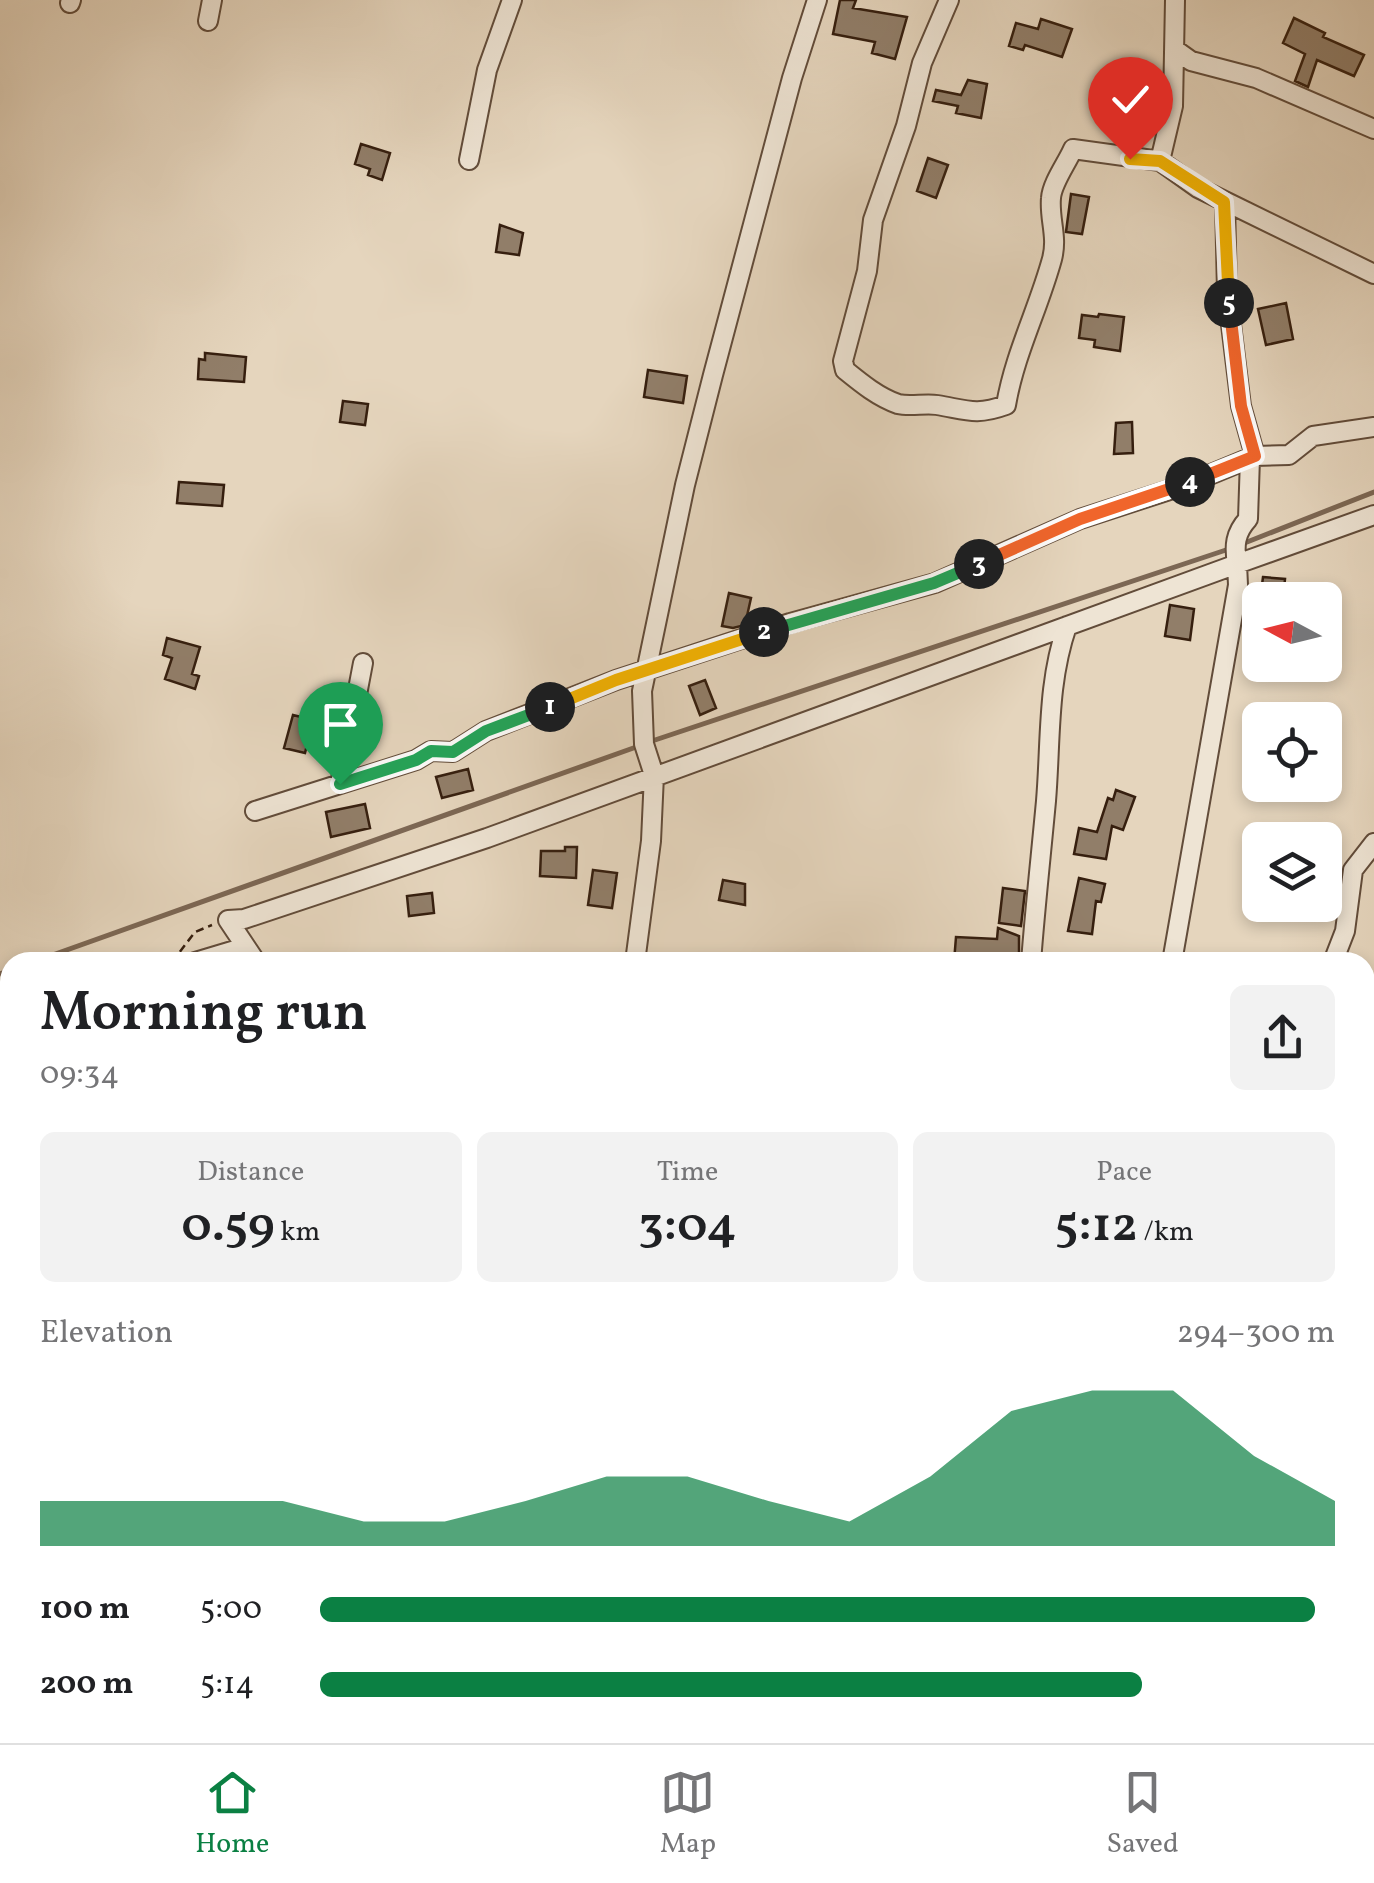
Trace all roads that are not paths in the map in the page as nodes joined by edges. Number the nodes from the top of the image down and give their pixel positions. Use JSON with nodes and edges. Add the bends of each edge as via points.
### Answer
{"nodes":[{"id":1,"x":212,"y":0,"type":"edge"},
{"id":2,"x":512,"y":0,"type":"edge"},
{"id":3,"x":817,"y":0,"type":"edge"},
{"id":4,"x":949,"y":0,"type":"edge"},
{"id":5,"x":1175,"y":0,"type":"edge"},
{"id":6,"x":208,"y":20,"type":"dead end"},
{"id":7,"x":1176,"y":52,"type":"junction"},
{"id":8,"x":1374,"y":130,"type":"edge"},
{"id":9,"x":469,"y":160,"type":"dead end"},
{"id":10,"x":1160,"y":161,"type":"junction"},
{"id":11,"x":1224,"y":202,"type":"junction"},
{"id":12,"x":1374,"y":274,"type":"edge"},
{"id":13,"x":1374,"y":427,"type":"edge"},
{"id":14,"x":1252,"y":457,"type":"junction"},
{"id":15,"x":1374,"y":515,"type":"edge"},
{"id":16,"x":1237,"y":564,"type":"junction"},
{"id":17,"x":1067,"y":626,"type":"junction"},
{"id":18,"x":364,"y":664,"type":"dead end"},
{"id":19,"x":648,"y":670,"type":"junction"},
{"id":20,"x":654,"y":776,"type":"junction"},
{"id":21,"x":340,"y":784,"type":"junction"},
{"id":22,"x":255,"y":811,"type":"dead end"},
{"id":23,"x":1374,"y":843,"type":"edge"},
{"id":24,"x":244,"y":947,"type":"junction"},
{"id":25,"x":228,"y":952,"type":"edge"},
{"id":26,"x":248,"y":952,"type":"edge"},
{"id":27,"x":636,"y":952,"type":"edge"},
{"id":28,"x":1032,"y":952,"type":"edge"},
{"id":29,"x":1174,"y":952,"type":"edge"},
{"id":30,"x":1337,"y":952,"type":"edge"}],
"edges":[{"from":1,"to":6,"type":"street"},
{"from":2,"to":9,"type":"street","via":[[487,70]]},
{"from":3,"to":19,"type":"street","via":[[694,448]]},
{"from":4,"to":10,"type":"street","via":[[873,220],[867,271],[848,333],[845,370],[868,388],[900,404],[952,411],[984,413],[1006,405],[1053,254],[1050,196],[1074,149]]},
{"from":5,"to":7,"type":"street"},
{"from":7,"to":8,"type":"street","via":[[1256,78]]},
{"from":7,"to":10,"type":"street"},
{"from":10,"to":11,"type":"street"},
{"from":11,"to":12,"type":"street"},
{"from":11,"to":14,"type":"street","via":[[1227,292]]},
{"from":13,"to":14,"type":"street","via":[[1312,436],[1288,455]]},
{"from":14,"to":16,"type":"street","via":[[1248,519],[1234,547]]},
{"from":14,"to":19,"type":"street","via":[[1080,519],[934,583]]},
{"from":15,"to":16,"type":"street"},
{"from":16,"to":17,"type":"street"},
{"from":16,"to":29,"type":"street"},
{"from":17,"to":20,"type":"street"},
{"from":17,"to":28,"type":"street","via":[[1048,720]]},
{"from":18,"to":21,"type":"street"},
{"from":19,"to":20,"type":"street","via":[[644,744]]},
{"from":19,"to":21,"type":"street","via":[[486,731],[453,752],[431,751]]},
{"from":20,"to":24,"type":"street","via":[[487,838],[228,920]]},
{"from":20,"to":27,"type":"street"},
{"from":21,"to":22,"type":"street"},
{"from":23,"to":30,"type":"street","via":[[1353,870]]},
{"from":24,"to":25,"type":"street"},
{"from":24,"to":26,"type":"street"}]}
